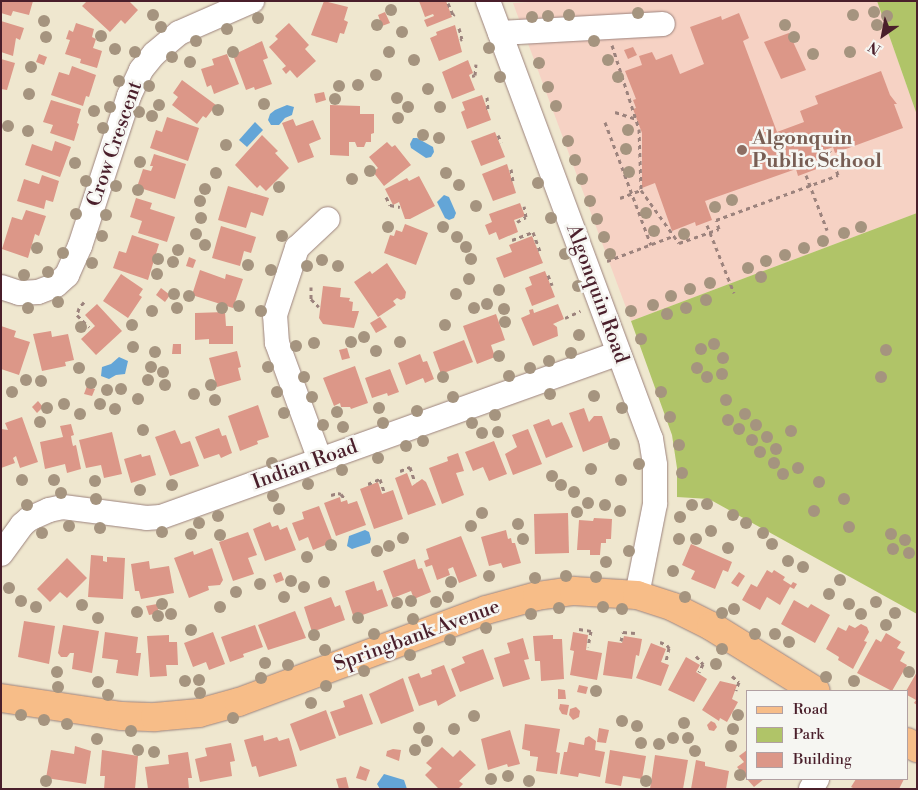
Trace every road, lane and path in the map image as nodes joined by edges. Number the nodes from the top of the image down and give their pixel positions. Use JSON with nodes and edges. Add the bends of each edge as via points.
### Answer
{"nodes":[{"id":1,"x":252,"y":1,"type":"edge"},
{"id":2,"x":488,"y":1,"type":"edge"},
{"id":3,"x":448,"y":2,"type":"edge"},
{"id":4,"x":455,"y":14,"type":"dead end"},
{"id":5,"x":663,"y":24,"type":"dead end"},
{"id":6,"x":459,"y":28,"type":"dead end"},
{"id":7,"x":500,"y":32,"type":"junction"},
{"id":8,"x":460,"y":40,"type":"dead end"},
{"id":9,"x":611,"y":41,"type":"dead end"},
{"id":10,"x":476,"y":64,"type":"dead end"},
{"id":11,"x":472,"y":76,"type":"dead end"},
{"id":12,"x":487,"y":97,"type":"dead end"},
{"id":13,"x":488,"y":111,"type":"dead end"},
{"id":14,"x":615,"y":112,"type":"dead end"},
{"id":15,"x":636,"y":119,"type":"junction"},
{"id":16,"x":605,"y":122,"type":"dead end"},
{"id":17,"x":498,"y":135,"type":"dead end"},
{"id":18,"x":501,"y":142,"type":"dead end"},
{"id":19,"x":830,"y":152,"type":"dead end"},
{"id":20,"x":511,"y":169,"type":"dead end"},
{"id":21,"x":806,"y":175,"type":"dead end"},
{"id":22,"x":512,"y":181,"type":"dead end"},
{"id":23,"x":810,"y":185,"type":"junction"},
{"id":24,"x":641,"y":190,"type":"junction"},
{"id":25,"x":632,"y":194,"type":"junction"},
{"id":26,"x":386,"y":198,"type":"dead end"},
{"id":27,"x":620,"y":198,"type":"dead end"},
{"id":28,"x":524,"y":206,"type":"dead end"},
{"id":29,"x":400,"y":207,"type":"dead end"},
{"id":30,"x":328,"y":219,"type":"dead end"},
{"id":31,"x":517,"y":222,"type":"dead end"},
{"id":32,"x":707,"y":225,"type":"dead end"},
{"id":33,"x":827,"y":230,"type":"dead end"},
{"id":34,"x":710,"y":232,"type":"junction"},
{"id":35,"x":673,"y":236,"type":"junction"},
{"id":36,"x":512,"y":240,"type":"dead end"},
{"id":37,"x":651,"y":244,"type":"junction"},
{"id":38,"x":540,"y":251,"type":"dead end"},
{"id":39,"x":607,"y":261,"type":"dead end"},
{"id":40,"x":548,"y":275,"type":"dead end"},
{"id":41,"x":552,"y":285,"type":"dead end"},
{"id":42,"x":1,"y":287,"type":"edge"},
{"id":43,"x":311,"y":287,"type":"dead end"},
{"id":44,"x":734,"y":293,"type":"dead end"},
{"id":45,"x":84,"y":302,"type":"dead end"},
{"id":46,"x":319,"y":307,"type":"dead end"},
{"id":47,"x":580,"y":312,"type":"dead end"},
{"id":48,"x":565,"y":318,"type":"dead end"},
{"id":49,"x":89,"y":327,"type":"dead end"},
{"id":50,"x":618,"y":353,"type":"junction"},
{"id":51,"x":320,"y":460,"type":"junction"},
{"id":52,"x":400,"y":471,"type":"dead end"},
{"id":53,"x":415,"y":482,"type":"dead end"},
{"id":54,"x":368,"y":484,"type":"dead end"},
{"id":55,"x":384,"y":492,"type":"dead end"},
{"id":56,"x":331,"y":495,"type":"dead end"},
{"id":57,"x":344,"y":498,"type":"dead end"},
{"id":58,"x":1,"y":554,"type":"edge"},
{"id":59,"x":637,"y":595,"type":"junction"},
{"id":60,"x":579,"y":629,"type":"dead end"},
{"id":61,"x":635,"y":633,"type":"dead end"},
{"id":62,"x":621,"y":640,"type":"dead end"},
{"id":63,"x":660,"y":642,"type":"dead end"},
{"id":64,"x":588,"y":648,"type":"dead end"},
{"id":65,"x":696,"y":656,"type":"dead end"},
{"id":66,"x":666,"y":661,"type":"dead end"},
{"id":67,"x":699,"y":672,"type":"dead end"},
{"id":68,"x":732,"y":676,"type":"dead end"},
{"id":69,"x":736,"y":690,"type":"dead end"},
{"id":70,"x":814,"y":690,"type":"edge"},
{"id":71,"x":1,"y":698,"type":"edge"}],
"edges":[{"from":1,"to":42,"type":"street","name":"Crow Crescent","via":[[179,33],[141,70],[129,96],[68,275],[56,285],[38,292],[19,293]]},
{"from":2,"to":7,"type":"street","name":"Algonquin Road"},
{"from":3,"to":4,"type":"path"},
{"from":5,"to":7,"type":"street"},
{"from":6,"to":8,"type":"path"},
{"from":7,"to":50,"type":"street","name":"Algonquin Road"},
{"from":9,"to":15,"type":"path"},
{"from":10,"to":11,"type":"path","via":[[476,75]]},
{"from":12,"to":13,"type":"path"},
{"from":14,"to":15,"type":"path"},
{"from":15,"to":24,"type":"path","via":[[640,129]]},
{"from":16,"to":25,"type":"path"},
{"from":17,"to":18,"type":"path"},
{"from":19,"to":23,"type":"path","via":[[838,175]]},
{"from":20,"to":22,"type":"path"},
{"from":21,"to":23,"type":"path"},
{"from":23,"to":33,"type":"path"},
{"from":23,"to":34,"type":"path","via":[[716,220],[719,230]]},
{"from":24,"to":25,"type":"path"},
{"from":24,"to":35,"type":"path"},
{"from":25,"to":27,"type":"path"},
{"from":25,"to":37,"type":"path"},
{"from":26,"to":29,"type":"path","via":[[390,205]]},
{"from":28,"to":31,"type":"path","via":[[526,218]]},
{"from":30,"to":51,"type":"street","via":[[296,248],[275,315],[277,343]]},
{"from":32,"to":34,"type":"path"},
{"from":34,"to":35,"type":"path","via":[[679,243]]},
{"from":34,"to":44,"type":"path"},
{"from":35,"to":37,"type":"path"},
{"from":36,"to":38,"type":"path","via":[[533,232]]},
{"from":37,"to":39,"type":"path"},
{"from":40,"to":41,"type":"path"},
{"from":43,"to":46,"type":"path","via":[[311,299]]},
{"from":45,"to":49,"type":"path","via":[[77,315]]},
{"from":47,"to":48,"type":"path"},
{"from":50,"to":51,"type":"street","name":"Indian Road"},
{"from":50,"to":59,"type":"street","name":"Algonquin Road","via":[[650,440],[655,465],[655,504]]},
{"from":51,"to":58,"type":"street","name":"Indian Road","via":[[161,516],[146,518],[63,507],[49,510],[22,525]]},
{"from":52,"to":53,"type":"path","via":[[410,467]]},
{"from":54,"to":55,"type":"path","via":[[380,479]]},
{"from":56,"to":57,"type":"path","via":[[341,494]]},
{"from":59,"to":70,"type":"main road","name":"Springbank Avenue","via":[[696,618]]},
{"from":59,"to":71,"type":"main road","name":"Springbank Avenue","via":[[574,591],[510,602],[239,702],[199,713],[122,716]]},
{"from":60,"to":64,"type":"path","via":[[591,631]]},
{"from":61,"to":62,"type":"path","via":[[623,632]]},
{"from":63,"to":66,"type":"path","via":[[669,648]]},
{"from":65,"to":67,"type":"path","via":[[703,664]]},
{"from":68,"to":69,"type":"path","via":[[739,682]]}]}
